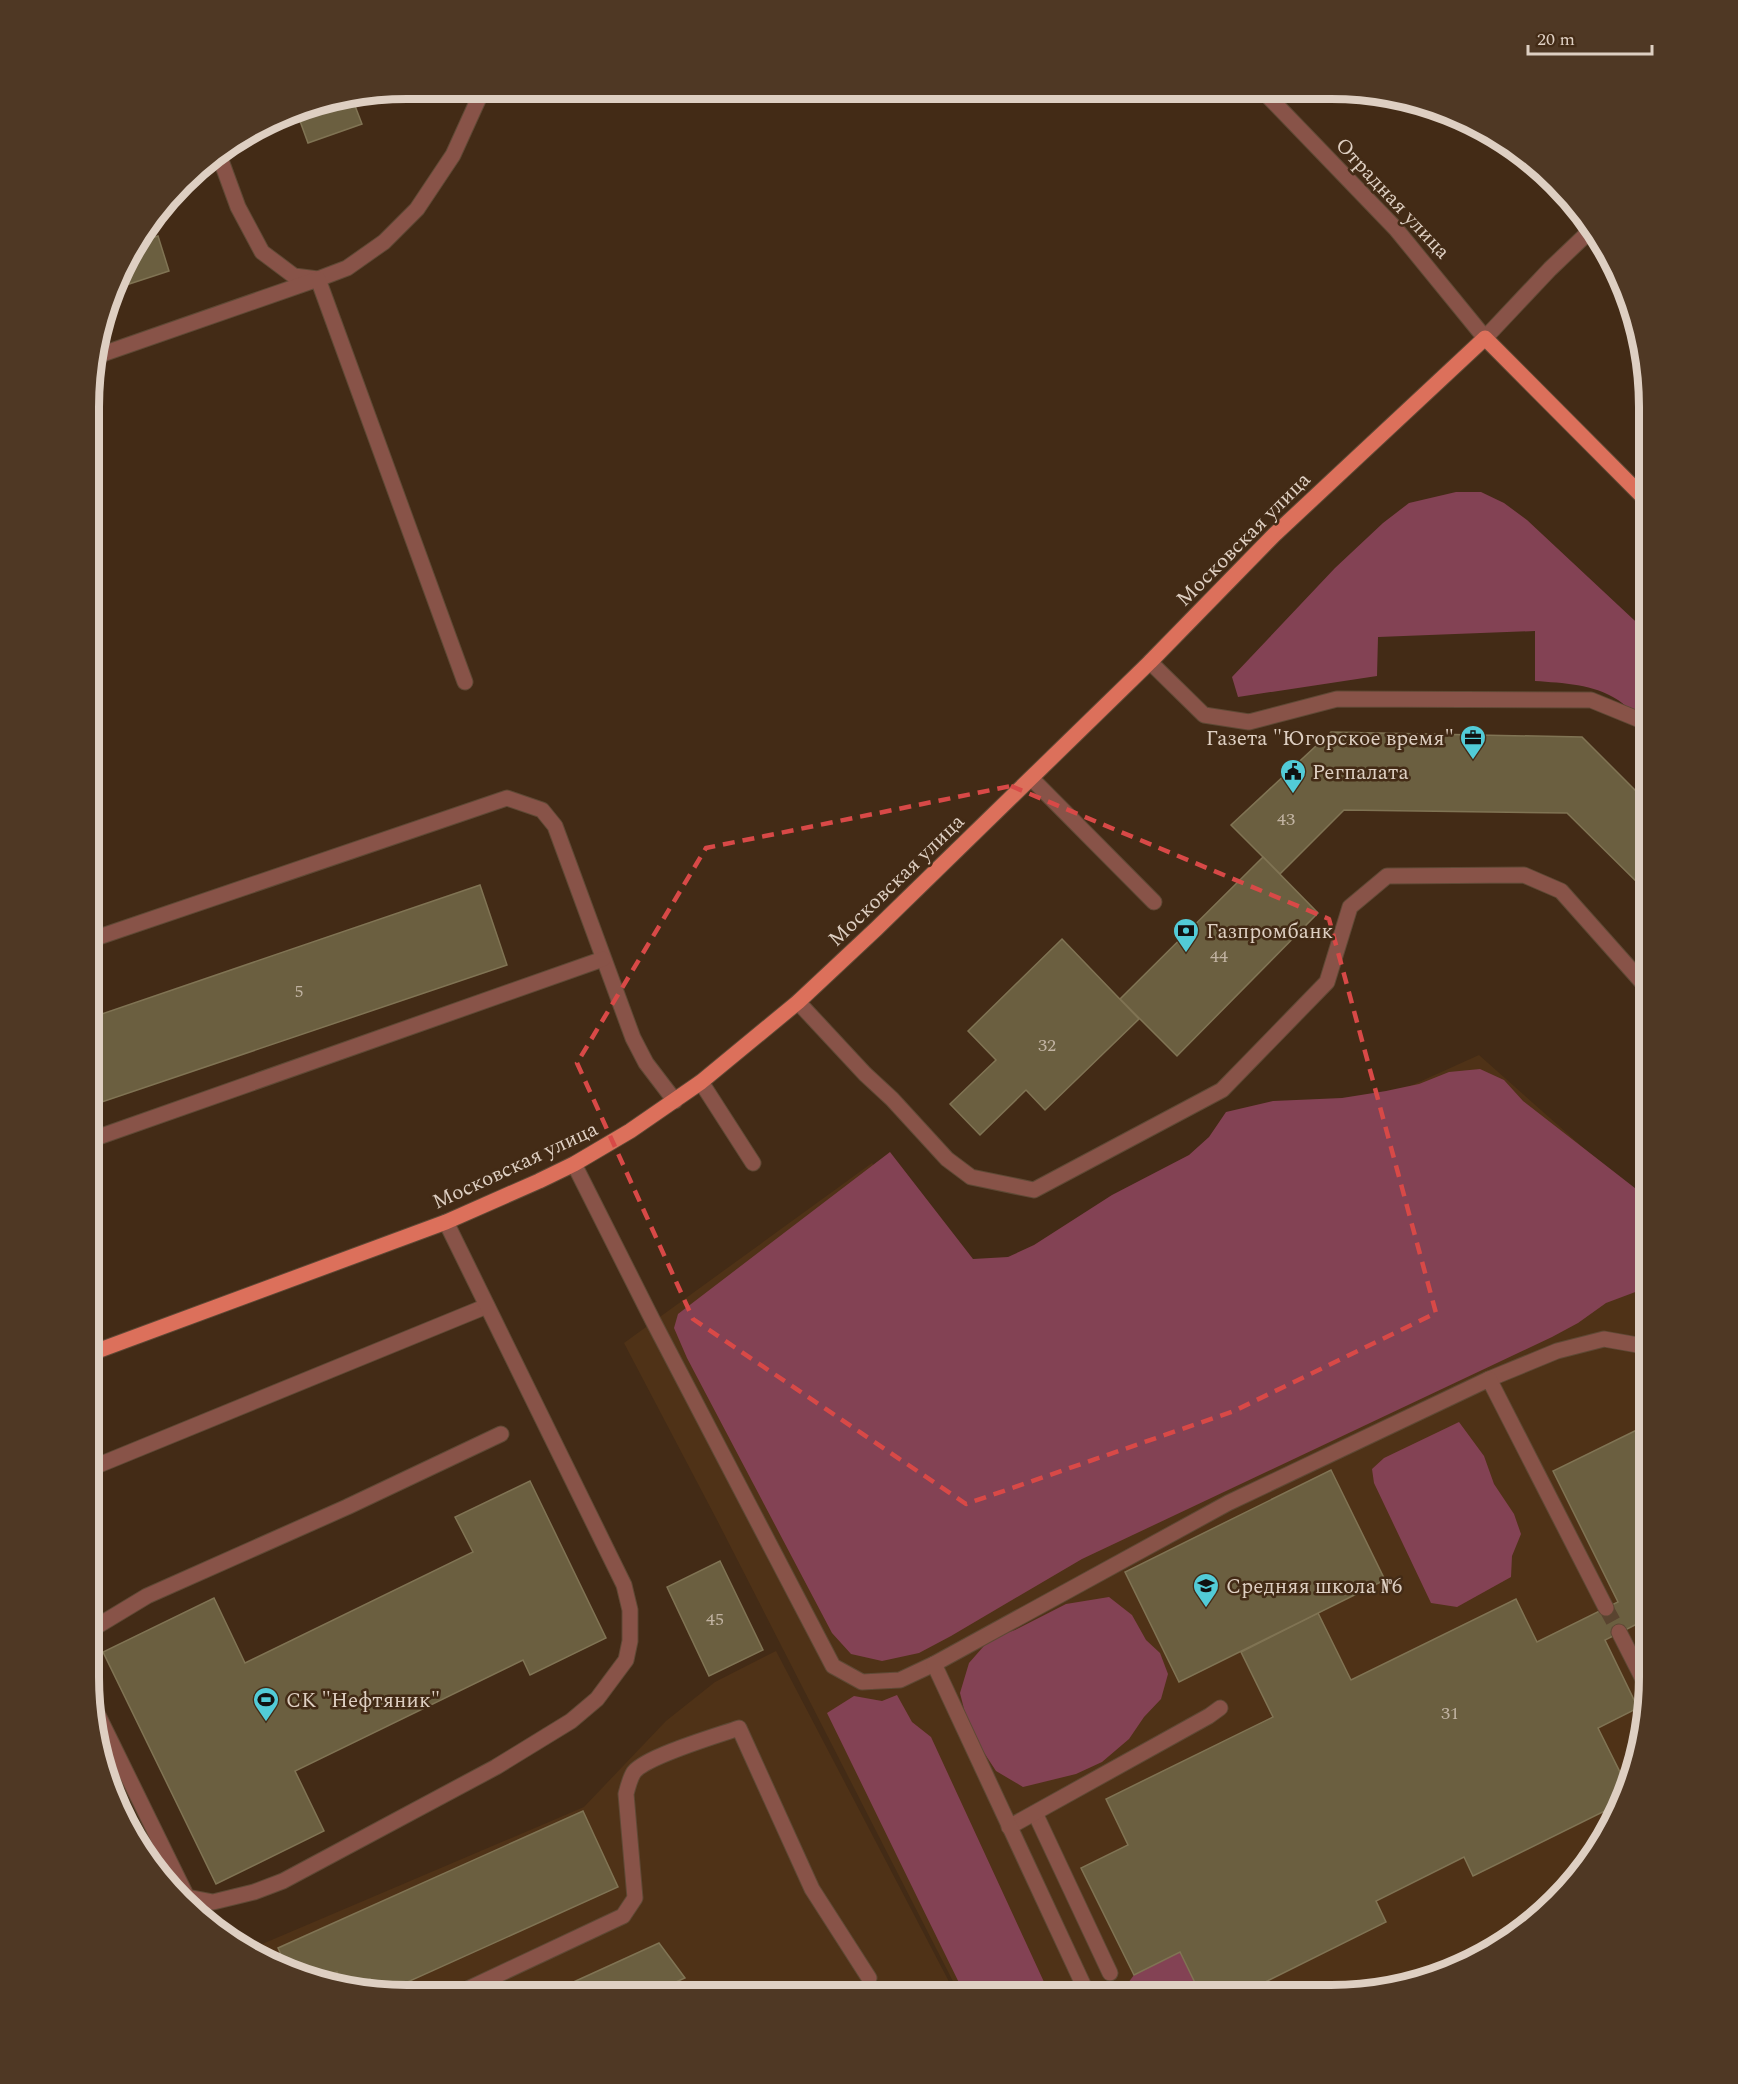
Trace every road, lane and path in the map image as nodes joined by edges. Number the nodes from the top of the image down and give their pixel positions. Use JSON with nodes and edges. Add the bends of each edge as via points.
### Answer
{"nodes":[{"id":1,"x":478,"y":99,"type":"edge"},
{"id":2,"x":1271,"y":99,"type":"edge"},
{"id":3,"x":222,"y":162,"type":"edge"},
{"id":4,"x":1586,"y":235,"type":"edge"},
{"id":5,"x":318,"y":279,"type":"junction"},
{"id":6,"x":1485,"y":338,"type":"junction"},
{"id":7,"x":104,"y":354,"type":"edge"},
{"id":8,"x":1639,"y":493,"type":"edge"},
{"id":9,"x":1150,"y":662,"type":"junction"},
{"id":10,"x":465,"y":682,"type":"dead end"},
{"id":11,"x":1639,"y":720,"type":"edge"},
{"id":12,"x":1032,"y":779,"type":"junction"},
{"id":13,"x":1154,"y":902,"type":"dead end"},
{"id":14,"x":99,"y":937,"type":"edge"},
{"id":15,"x":603,"y":960,"type":"junction"},
{"id":16,"x":1639,"y":979,"type":"edge"},
{"id":17,"x":798,"y":1002,"type":"junction"},
{"id":18,"x":701,"y":1082,"type":"junction"},
{"id":19,"x":675,"y":1101,"type":"junction"},
{"id":20,"x":99,"y":1137,"type":"edge"},
{"id":21,"x":753,"y":1163,"type":"dead end"},
{"id":22,"x":574,"y":1164,"type":"junction"},
{"id":23,"x":446,"y":1222,"type":"junction"},
{"id":24,"x":487,"y":1306,"type":"junction"},
{"id":25,"x":1639,"y":1345,"type":"edge"},
{"id":26,"x":99,"y":1350,"type":"edge"},
{"id":27,"x":1489,"y":1379,"type":"junction"},
{"id":28,"x":501,"y":1434,"type":"dead end"},
{"id":29,"x":99,"y":1465,"type":"edge"},
{"id":30,"x":1606,"y":1608,"type":"tunnel mouth"},
{"id":31,"x":99,"y":1625,"type":"edge"},
{"id":32,"x":1618,"y":1632,"type":"tunnel mouth"},
{"id":33,"x":934,"y":1664,"type":"junction"},
{"id":34,"x":1639,"y":1672,"type":"edge"},
{"id":35,"x":1220,"y":1708,"type":"dead end"},
{"id":36,"x":103,"y":1726,"type":"edge"},
{"id":37,"x":1035,"y":1813,"type":"junction"},
{"id":38,"x":1009,"y":1827,"type":"junction"},
{"id":39,"x":183,"y":1888,"type":"edge"},
{"id":40,"x":192,"y":1898,"type":"edge"},
{"id":41,"x":1110,"y":1973,"type":"dead end"},
{"id":42,"x":869,"y":1978,"type":"dead end"},
{"id":43,"x":476,"y":1985,"type":"edge"},
{"id":44,"x":1083,"y":1985,"type":"edge"}],
"edges":[{"from":1,"to":5,"type":"street","via":[[453,155],[417,209],[384,242],[347,268]]},
{"from":2,"to":6,"type":"street","name":"Отрадная улица","via":[[1396,229]]},
{"from":3,"to":5,"type":"street","via":[[238,207],[262,252],[294,276]]},
{"from":4,"to":6,"type":"street","name":"Московская улица"},
{"from":5,"to":7,"type":"street"},
{"from":5,"to":10,"type":"street"},
{"from":6,"to":8,"type":"main road"},
{"from":6,"to":9,"type":"main road","name":"Московская улица","via":[[1274,535]]},
{"from":9,"to":11,"type":"street","via":[[1204,715],[1250,722],[1337,699],[1591,700]]},
{"from":9,"to":12,"type":"main road","name":"Московская улица"},
{"from":12,"to":13,"type":"street"},
{"from":12,"to":17,"type":"main road","name":"Московская улица"},
{"from":14,"to":15,"type":"street","via":[[507,798],[542,810],[555,826]]},
{"from":15,"to":19,"type":"street","via":[[633,1038],[646,1063]]},
{"from":15,"to":20,"type":"street"},
{"from":16,"to":17,"type":"street","via":[[1561,891],[1524,875],[1387,876],[1350,908],[1327,982],[1222,1090],[1034,1190],[971,1177],[947,1159]]},
{"from":17,"to":18,"type":"main road","name":"Московская улица"},
{"from":18,"to":19,"type":"main road","name":"Московская улица"},
{"from":18,"to":21,"type":"street"},
{"from":19,"to":22,"type":"main road","name":"Московская улица"},
{"from":22,"to":23,"type":"main road","name":"Московская улица"},
{"from":22,"to":33,"type":"street","via":[[833,1666],[862,1682],[900,1680]]},
{"from":23,"to":24,"type":"street"},
{"from":23,"to":26,"type":"main road","name":"Московская улица"},
{"from":24,"to":29,"type":"street"},
{"from":24,"to":40,"type":"street","via":[[624,1585],[630,1610],[626,1660],[597,1700],[571,1721],[496,1767],[284,1881],[213,1902]]},
{"from":25,"to":27,"type":"street","via":[[1604,1339],[1557,1351]]},
{"from":27,"to":30,"type":"street"},
{"from":27,"to":33,"type":"street","via":[[1228,1503]]},
{"from":28,"to":31,"type":"street","via":[[147,1596]]},
{"from":32,"to":34,"type":"street"},
{"from":33,"to":38,"type":"street"},
{"from":35,"to":37,"type":"street"},
{"from":36,"to":39,"type":"street"},
{"from":37,"to":38,"type":"street"},
{"from":37,"to":41,"type":"street"},
{"from":38,"to":44,"type":"street"},
{"from":42,"to":43,"type":"street","via":[[812,1889],[739,1728],[648,1761],[635,1770],[626,1794],[636,1898],[623,1916]]}]}
